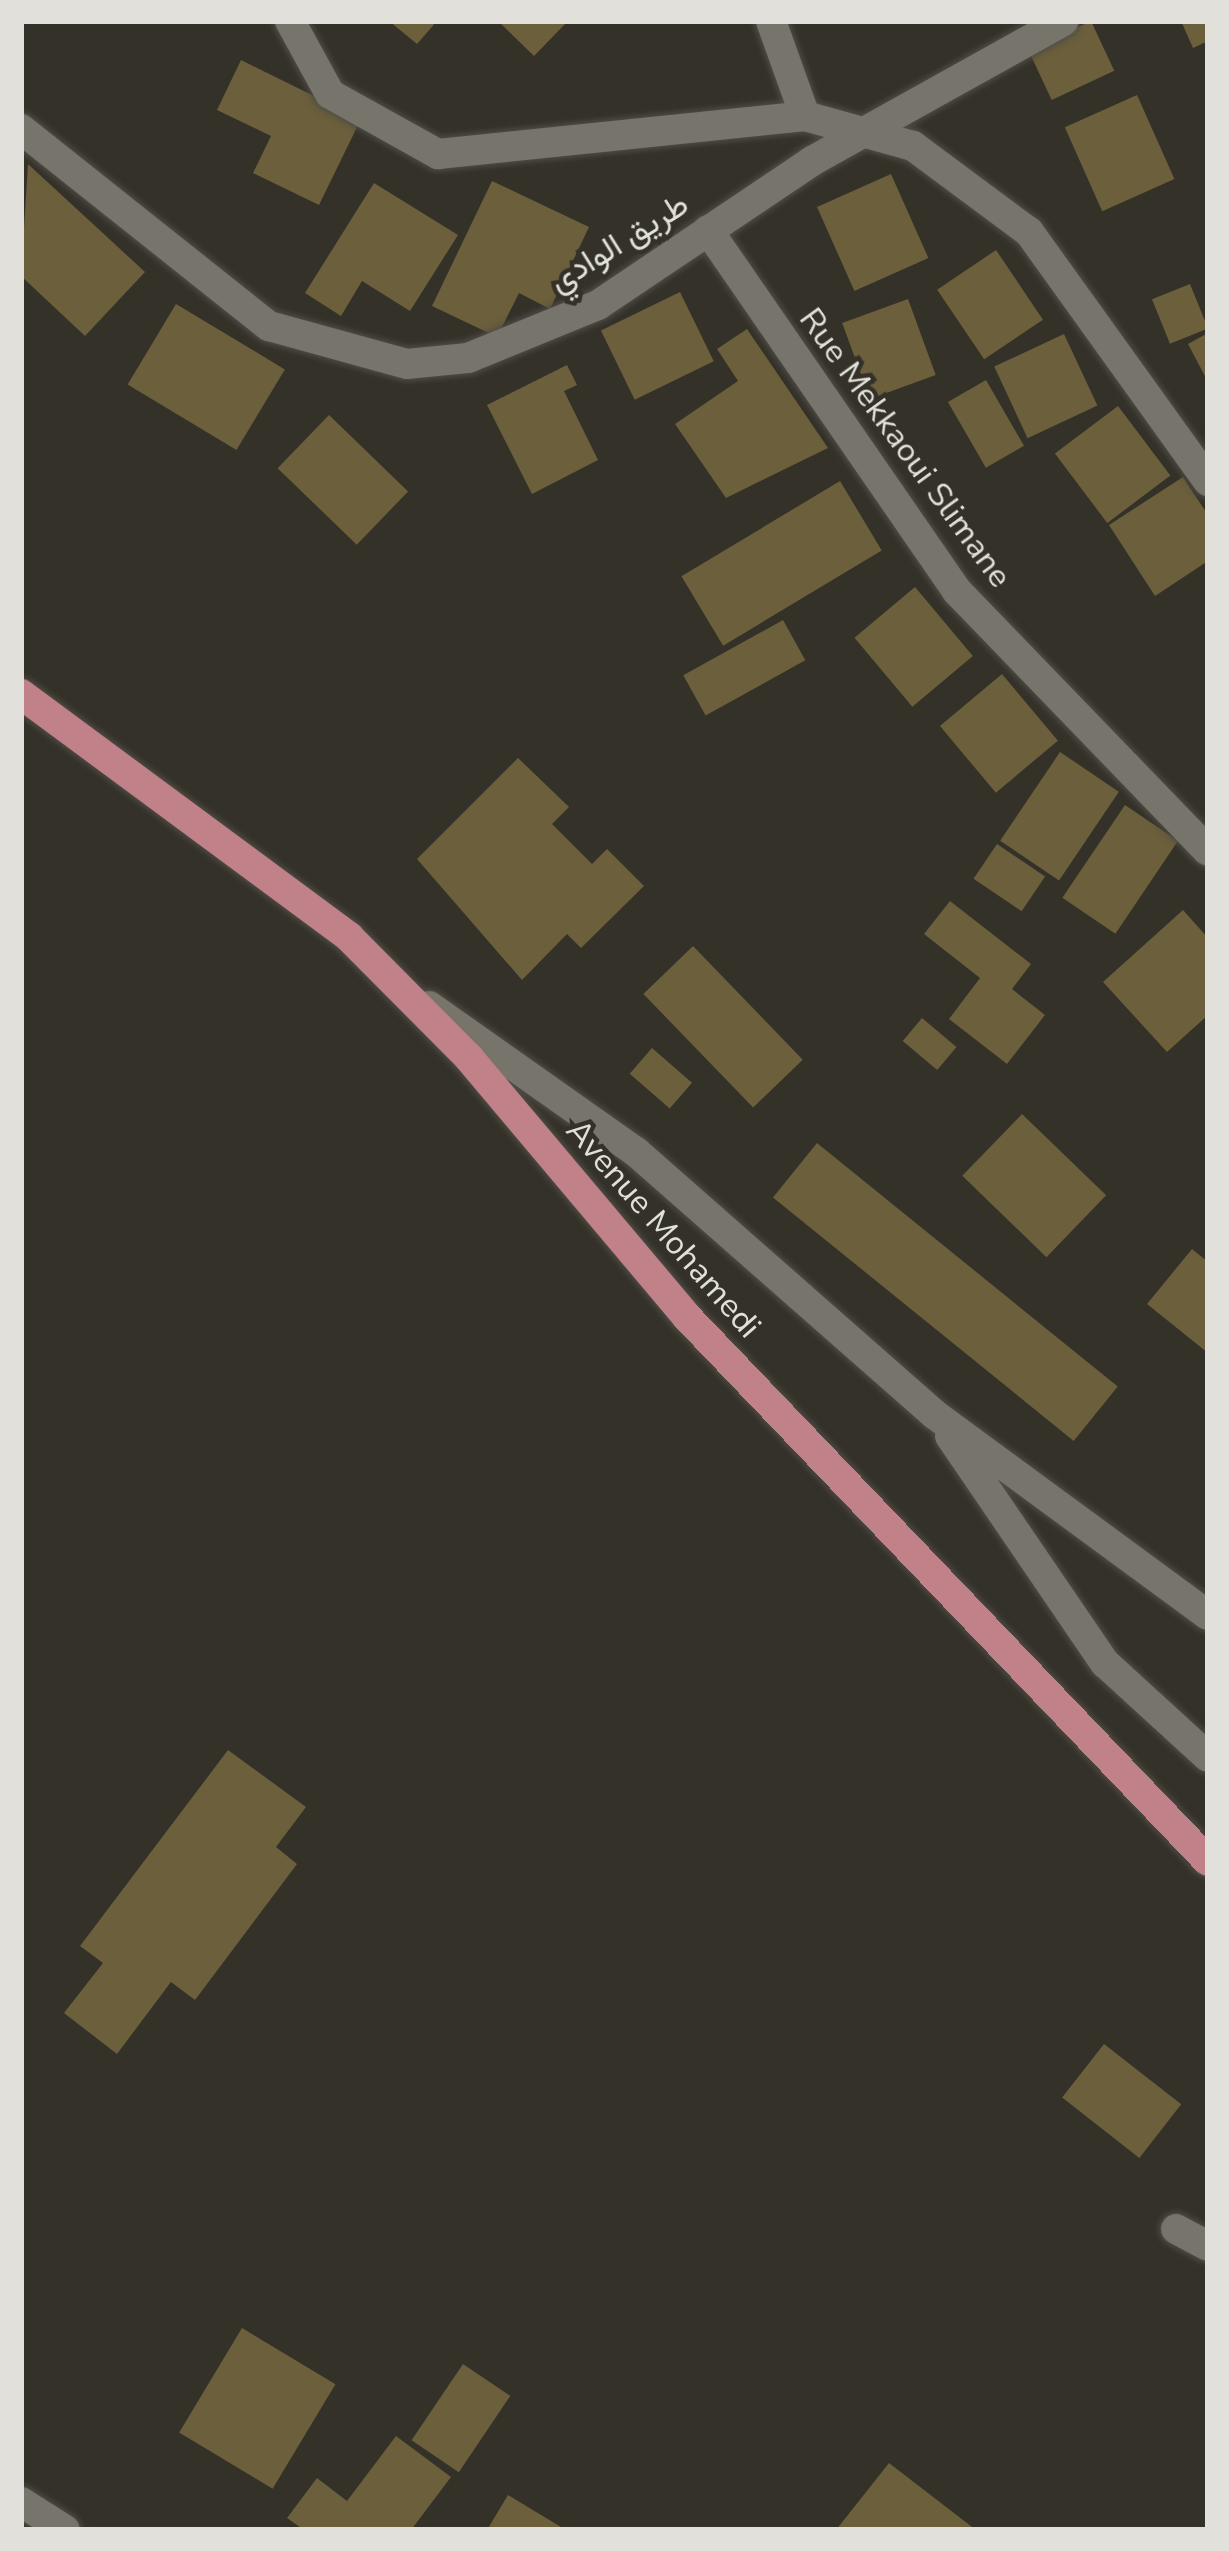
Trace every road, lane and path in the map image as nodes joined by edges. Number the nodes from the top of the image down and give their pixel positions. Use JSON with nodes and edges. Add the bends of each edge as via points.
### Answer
{"nodes":[{"id":1,"x":290,"y":21,"type":"edge"},
{"id":2,"x":772,"y":21,"type":"edge"},
{"id":3,"x":1064,"y":21,"type":"edge"},
{"id":4,"x":805,"y":116,"type":"junction"},
{"id":5,"x":868,"y":128,"type":"junction"},
{"id":6,"x":21,"y":130,"type":"edge"},
{"id":7,"x":708,"y":230,"type":"junction"},
{"id":8,"x":1208,"y":481,"type":"edge"},
{"id":9,"x":21,"y":694,"type":"edge"},
{"id":10,"x":1208,"y":851,"type":"edge"},
{"id":11,"x":392,"y":980,"type":"junction"},
{"id":12,"x":934,"y":1414,"type":"junction"},
{"id":13,"x":1208,"y":1615,"type":"edge"},
{"id":14,"x":1208,"y":1757,"type":"edge"},
{"id":15,"x":1208,"y":1861,"type":"edge"},
{"id":16,"x":1176,"y":2229,"type":"dead end"},
{"id":17,"x":1208,"y":2246,"type":"edge"},
{"id":18,"x":21,"y":2502,"type":"edge"},
{"id":19,"x":65,"y":2530,"type":"edge"}],
"edges":[{"from":1,"to":4,"type":"street","via":[[330,94],[438,154]]},
{"from":2,"to":4,"type":"street"},
{"from":3,"to":5,"type":"street","name":"طريق الوادي"},
{"from":4,"to":5,"type":"street"},
{"from":5,"to":7,"type":"street","name":"طريق الوادي"},
{"from":5,"to":8,"type":"street","via":[[956,170],[1029,232]]},
{"from":6,"to":7,"type":"street","name":"طريق الوادي","via":[[220,298],[269,326],[407,364],[468,358],[577,315]]},
{"from":7,"to":10,"type":"street","name":"Rue Mekkaoui Slimane","via":[[957,591]]},
{"from":9,"to":11,"type":"main road","name":"Avenue Mohamedi","via":[[193,816]]},
{"from":11,"to":12,"type":"street","via":[[637,1152]]},
{"from":11,"to":15,"type":"main road","name":"Avenue Mohamedi","via":[[687,1317]]},
{"from":12,"to":13,"type":"street"},
{"from":12,"to":14,"type":"street","via":[[1106,1664]]},
{"from":16,"to":17,"type":"street"},
{"from":18,"to":19,"type":"street"}]}
